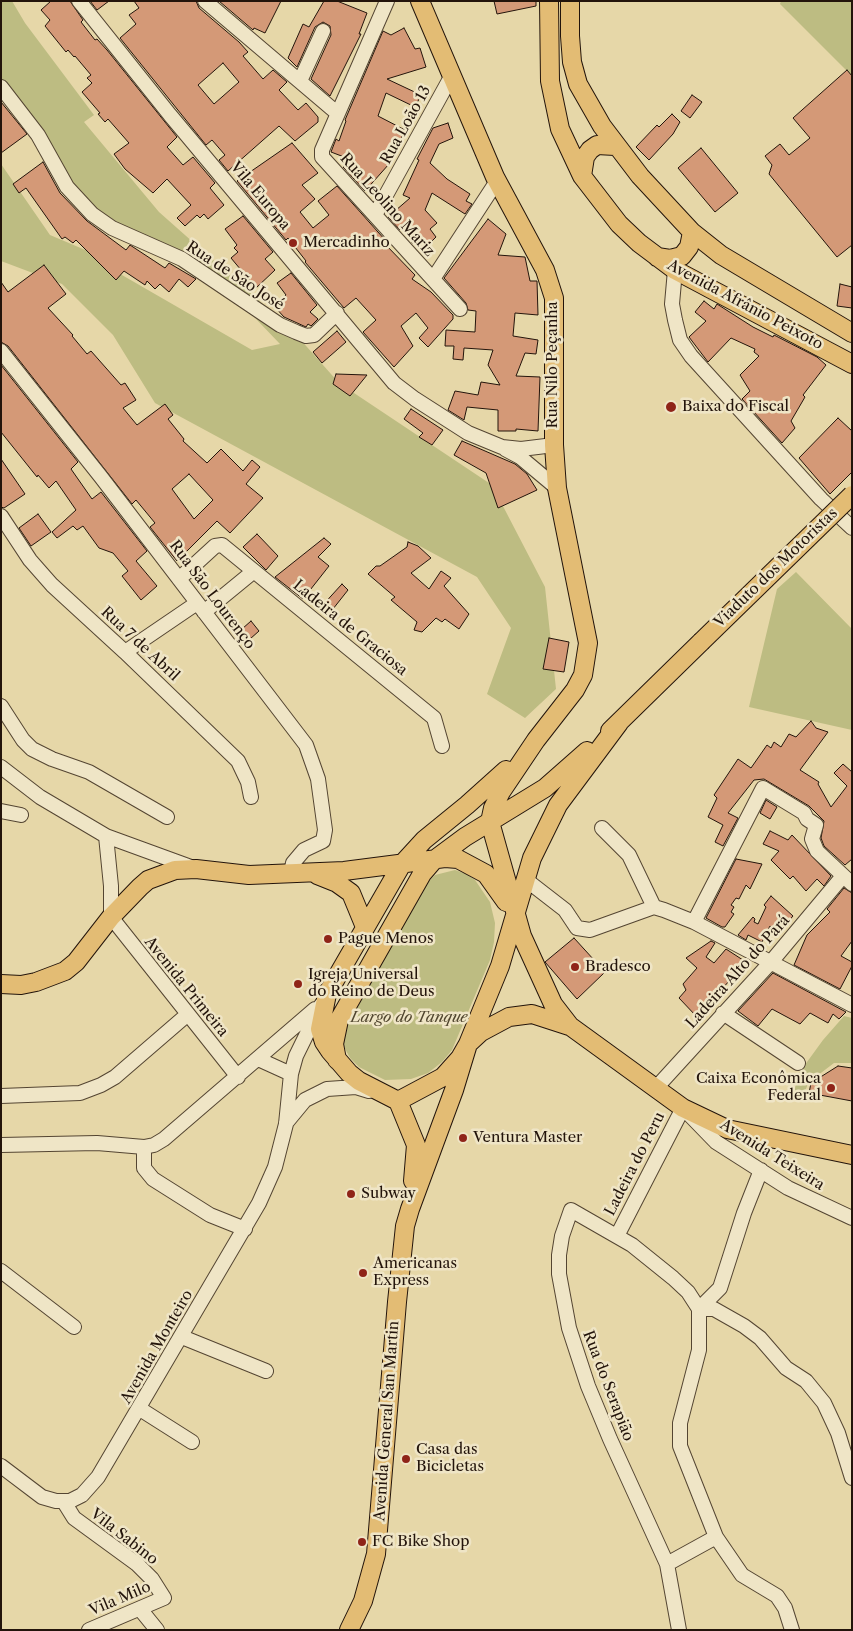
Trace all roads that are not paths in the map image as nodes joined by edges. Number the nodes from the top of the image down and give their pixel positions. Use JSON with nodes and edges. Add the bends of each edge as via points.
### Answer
{"nodes":[{"id":1,"x":79,"y":1,"type":"edge"},
{"id":2,"x":205,"y":1,"type":"edge"},
{"id":3,"x":387,"y":1,"type":"edge"},
{"id":4,"x":420,"y":1,"type":"edge"},
{"id":5,"x":549,"y":1,"type":"edge"},
{"id":6,"x":570,"y":1,"type":"edge"},
{"id":7,"x":323,"y":31,"type":"dead end"},
{"id":8,"x":450,"y":77,"type":"junction"},
{"id":9,"x":300,"y":81,"type":"junction"},
{"id":10,"x":1,"y":87,"type":"edge"},
{"id":11,"x":337,"y":113,"type":"junction"},
{"id":12,"x":615,"y":146,"type":"junction"},
{"id":13,"x":582,"y":176,"type":"junction"},
{"id":14,"x":497,"y":182,"type":"junction"},
{"id":15,"x":375,"y":215,"type":"junction"},
{"id":16,"x":692,"y":232,"type":"junction"},
{"id":17,"x":656,"y":257,"type":"junction"},
{"id":18,"x":675,"y":270,"type":"junction"},
{"id":19,"x":433,"y":279,"type":"junction"},
{"id":20,"x":460,"y":309,"type":"dead end"},
{"id":21,"x":337,"y":313,"type":"junction"},
{"id":22,"x":852,"y":333,"type":"edge"},
{"id":23,"x":1,"y":351,"type":"edge"},
{"id":24,"x":852,"y":364,"type":"edge"},
{"id":25,"x":554,"y":445,"type":"junction"},
{"id":26,"x":502,"y":447,"type":"junction"},
{"id":27,"x":556,"y":488,"type":"junction"},
{"id":28,"x":852,"y":495,"type":"edge"},
{"id":29,"x":1,"y":516,"type":"edge"},
{"id":30,"x":852,"y":528,"type":"edge"},
{"id":31,"x":254,"y":571,"type":"junction"},
{"id":32,"x":179,"y":579,"type":"junction"},
{"id":33,"x":201,"y":608,"type":"junction"},
{"id":34,"x":126,"y":652,"type":"junction"},
{"id":35,"x":1,"y":706,"type":"edge"},
{"id":36,"x":619,"y":723,"type":"junction"},
{"id":37,"x":536,"y":740,"type":"junction"},
{"id":38,"x":442,"y":746,"type":"dead end"},
{"id":39,"x":1,"y":767,"type":"edge"},
{"id":40,"x":251,"y":797,"type":"dead end"},
{"id":41,"x":1,"y":811,"type":"edge"},
{"id":42,"x":21,"y":815,"type":"dead end"},
{"id":43,"x":167,"y":817,"type":"dead end"},
{"id":44,"x":490,"y":822,"type":"junction"},
{"id":45,"x":602,"y":828,"type":"dead end"},
{"id":46,"x":106,"y":836,"type":"junction"},
{"id":47,"x":434,"y":860,"type":"junction"},
{"id":48,"x":402,"y":864,"type":"junction"},
{"id":49,"x":196,"y":869,"type":"junction"},
{"id":50,"x":364,"y":870,"type":"junction"},
{"id":51,"x":299,"y":872,"type":"junction"},
{"id":52,"x":525,"y":880,"type":"junction"},
{"id":53,"x":847,"y":880,"type":"edge"},
{"id":54,"x":351,"y":893,"type":"junction"},
{"id":55,"x":654,"y":908,"type":"junction"},
{"id":56,"x":515,"y":915,"type":"junction"},
{"id":57,"x":111,"y":917,"type":"junction"},
{"id":58,"x":694,"y":922,"type":"junction"},
{"id":59,"x":365,"y":927,"type":"junction"},
{"id":60,"x":771,"y":962,"type":"junction"},
{"id":61,"x":1,"y":984,"type":"edge"},
{"id":62,"x":327,"y":994,"type":"junction"},
{"id":63,"x":852,"y":1006,"type":"edge"},
{"id":64,"x":723,"y":1013,"type":"junction"},
{"id":65,"x":188,"y":1014,"type":"junction"},
{"id":66,"x":570,"y":1026,"type":"junction"},
{"id":67,"x":468,"y":1044,"type":"junction"},
{"id":68,"x":258,"y":1059,"type":"junction"},
{"id":69,"x":337,"y":1060,"type":"junction"},
{"id":70,"x":798,"y":1063,"type":"dead end"},
{"id":71,"x":291,"y":1074,"type":"junction"},
{"id":72,"x":238,"y":1076,"type":"junction"},
{"id":73,"x":655,"y":1089,"type":"junction"},
{"id":74,"x":288,"y":1095,"type":"junction"},
{"id":75,"x":1,"y":1096,"type":"edge"},
{"id":76,"x":304,"y":1100,"type":"junction"},
{"id":77,"x":398,"y":1101,"type":"junction"},
{"id":78,"x":683,"y":1108,"type":"junction"},
{"id":79,"x":286,"y":1124,"type":"junction"},
{"id":80,"x":1,"y":1144,"type":"edge"},
{"id":81,"x":144,"y":1148,"type":"junction"},
{"id":82,"x":852,"y":1154,"type":"edge"},
{"id":83,"x":761,"y":1170,"type":"junction"},
{"id":84,"x":410,"y":1209,"type":"junction"},
{"id":85,"x":852,"y":1218,"type":"edge"},
{"id":86,"x":245,"y":1229,"type":"junction"},
{"id":87,"x":617,"y":1236,"type":"junction"},
{"id":88,"x":1,"y":1271,"type":"edge"},
{"id":89,"x":699,"y":1309,"type":"junction"},
{"id":90,"x":74,"y":1327,"type":"dead end"},
{"id":91,"x":182,"y":1337,"type":"junction"},
{"id":92,"x":266,"y":1371,"type":"dead end"},
{"id":93,"x":140,"y":1409,"type":"junction"},
{"id":94,"x":192,"y":1442,"type":"dead end"},
{"id":95,"x":2,"y":1468,"type":"edge"},
{"id":96,"x":852,"y":1478,"type":"edge"},
{"id":97,"x":64,"y":1502,"type":"junction"},
{"id":98,"x":716,"y":1537,"type":"junction"},
{"id":99,"x":667,"y":1564,"type":"junction"},
{"id":100,"x":164,"y":1598,"type":"joint"},
{"id":101,"x":140,"y":1609,"type":"junction"},
{"id":102,"x":90,"y":1630,"type":"edge"},
{"id":103,"x":157,"y":1630,"type":"edge"},
{"id":104,"x":349,"y":1630,"type":"edge"},
{"id":105,"x":679,"y":1630,"type":"edge"},
{"id":106,"x":792,"y":1630,"type":"edge"}],
"edges":[{"from":1,"to":21,"type":"street","name":"Vila Europa"},
{"from":2,"to":9,"type":"street"},
{"from":3,"to":11,"type":"street"},
{"from":4,"to":8,"type":"main road","name":"Rua Nilo Peçanha"},
{"from":5,"to":13,"type":"main road","name":"Avenida Afrânio Peixoto","via":[[554,104],[568,149]]},
{"from":6,"to":12,"type":"main road","name":"Avenida Afrânio Peixoto","via":[[572,62],[578,84]]},
{"from":7,"to":9,"type":"street"},
{"from":8,"to":14,"type":"main road","name":"Rua Nilo Peçanha"},
{"from":8,"to":15,"type":"street","name":"Rua Loão 13"},
{"from":9,"to":11,"type":"street"},
{"from":10,"to":21,"type":"street","name":"Rua de São José","via":[[38,135],[68,187],[92,214],[112,228],[182,259],[280,324],[306,336],[314,335]]},
{"from":11,"to":15,"type":"street","name":"Rua Leolino Mariz","via":[[322,157]]},
{"from":12,"to":13,"type":"main road","via":[[597,146],[590,150],[583,164]]},
{"from":12,"to":16,"type":"main road","name":"Avenida Afrânio Peixoto"},
{"from":13,"to":17,"type":"main road","name":"Avenida Afrânio Peixoto","via":[[619,224]]},
{"from":14,"to":19,"type":"street"},
{"from":14,"to":25,"type":"main road","name":"Rua Nilo Peçanha","via":[[545,270],[554,298]]},
{"from":15,"to":19,"type":"street","name":"Rua Leolino Mariz"},
{"from":16,"to":17,"type":"main road","via":[[689,247],[682,256],[670,259]]},
{"from":16,"to":22,"type":"main road","name":"Avenida Afrânio Peixoto","via":[[721,255]]},
{"from":17,"to":18,"type":"main road","name":"Avenida Afrânio Peixoto"},
{"from":18,"to":24,"type":"main road","name":"Avenida Afrânio Peixoto"},
{"from":18,"to":30,"type":"street","via":[[672,304],[680,340],[821,499]]},
{"from":19,"to":20,"type":"street","name":"Rua Leolino Mariz"},
{"from":21,"to":26,"type":"street","name":"Vila Europa","via":[[394,382],[468,432]]},
{"from":23,"to":32,"type":"street","name":"Rua São Lourenço"},
{"from":25,"to":26,"type":"street","name":"Vila Europa","via":[[521,449]]},
{"from":25,"to":27,"type":"main road","name":"Rua Nilo Peçanha"},
{"from":26,"to":27,"type":"street","name":"Vila Europa","via":[[520,457]]},
{"from":27,"to":37,"type":"main road","name":"Rua Nilo Peçanha","via":[[588,643],[579,682]]},
{"from":28,"to":36,"type":"main road","name":"Viaduto dos Motoristas","bridge":true},
{"from":29,"to":34,"type":"street","name":"Rua 7 de Abril","via":[[30,560],[52,585]]},
{"from":31,"to":32,"type":"street","name":"Ladeira de Graciosa","via":[[222,545],[215,546]]},
{"from":31,"to":33,"type":"street"},
{"from":31,"to":38,"type":"street","name":"Ladeira de Graciosa","via":[[434,718]]},
{"from":32,"to":33,"type":"street","name":"Rua São Lourenço"},
{"from":33,"to":34,"type":"street"},
{"from":33,"to":51,"type":"street","name":"Rua São Lourenço","via":[[306,745],[314,763],[321,793],[324,836],[323,841],[297,856]]},
{"from":34,"to":40,"type":"street","name":"Rua 7 de Abril","via":[[238,761]]},
{"from":35,"to":43,"type":"street","via":[[32,749],[89,772]]},
{"from":36,"to":44,"type":"main road","via":[[545,788]]},
{"from":36,"to":52,"type":"main road","via":[[558,805]]},
{"from":37,"to":44,"type":"main road","name":"Rua Nilo Peçanha","via":[[500,792]]},
{"from":37,"to":48,"type":"main road","name":"Rua Nilo Peçanha","via":[[488,787],[424,840]]},
{"from":39,"to":46,"type":"street","via":[[46,801]]},
{"from":41,"to":42,"type":"street"},
{"from":44,"to":47,"type":"main road"},
{"from":44,"to":56,"type":"main road"},
{"from":45,"to":55,"type":"street","via":[[629,855]]},
{"from":46,"to":49,"type":"street"},
{"from":46,"to":57,"type":"street"},
{"from":47,"to":48,"type":"main road"},
{"from":47,"to":56,"type":"main road","via":[[458,859],[486,874]]},
{"from":47,"to":69,"type":"main road","via":[[414,886],[343,1012],[335,1034]]},
{"from":48,"to":50,"type":"main road"},
{"from":48,"to":59,"type":"main road"},
{"from":49,"to":51,"type":"main road","via":[[249,875]]},
{"from":49,"to":57,"type":"main road","via":[[175,870],[148,880]]},
{"from":50,"to":51,"type":"main road"},
{"from":50,"to":54,"type":"main road","via":[[352,880]]},
{"from":51,"to":54,"type":"main road","via":[[330,879]]},
{"from":52,"to":55,"type":"street","via":[[555,901],[577,928],[584,930]]},
{"from":52,"to":56,"type":"main road"},
{"from":53,"to":58,"type":"street","via":[[813,845],[816,826],[804,813],[764,788]]},
{"from":53,"to":60,"type":"street","name":"Ladeira Alto do Pará"},
{"from":54,"to":59,"type":"main road"},
{"from":55,"to":58,"type":"street"},
{"from":56,"to":66,"type":"main road","via":[[545,989]]},
{"from":56,"to":67,"type":"main road","via":[[500,966]]},
{"from":57,"to":61,"type":"main road","via":[[76,962],[65,971],[29,984]]},
{"from":57,"to":65,"type":"street","name":"Avenida Primeira"},
{"from":58,"to":60,"type":"street"},
{"from":59,"to":62,"type":"main road"},
{"from":60,"to":63,"type":"street"},
{"from":60,"to":64,"type":"street","name":"Ladeira Alto do Pará"},
{"from":62,"to":68,"type":"street","via":[[311,1013]]},
{"from":62,"to":69,"type":"main road","via":[[320,1028],[324,1042]]},
{"from":62,"to":71,"type":"street","via":[[306,1034]]},
{"from":64,"to":70,"type":"street"},
{"from":64,"to":73,"type":"street","name":"Ladeira Alto do Pará"},
{"from":65,"to":72,"type":"street","name":"Avenida Primeira"},
{"from":65,"to":75,"type":"street","via":[[100,1085],[80,1093]]},
{"from":66,"to":67,"type":"main road","via":[[544,1016],[521,1014],[495,1024]]},
{"from":66,"to":73,"type":"main road"},
{"from":67,"to":77,"type":"main road","via":[[442,1077]]},
{"from":67,"to":84,"type":"main road","name":"Avenida General San Martin"},
{"from":68,"to":71,"type":"street"},
{"from":68,"to":72,"type":"street"},
{"from":69,"to":77,"type":"main road","via":[[359,1080]]},
{"from":71,"to":74,"type":"street"},
{"from":72,"to":81,"type":"street","via":[[164,1139]]},
{"from":73,"to":78,"type":"main road"},
{"from":74,"to":76,"type":"street"},
{"from":74,"to":79,"type":"street"},
{"from":76,"to":77,"type":"street","via":[[328,1088],[343,1086]]},
{"from":76,"to":79,"type":"street"},
{"from":77,"to":84,"type":"main road","name":"Avenida General San Martin","via":[[416,1145]]},
{"from":78,"to":82,"type":"main road","via":[[727,1129]]},
{"from":78,"to":83,"type":"street","name":"Avenida Teixeira","via":[[716,1142]]},
{"from":78,"to":87,"type":"street","name":"Ladeira do Peru"},
{"from":79,"to":86,"type":"street","name":"Avenida Monteiro","via":[[272,1174]]},
{"from":80,"to":81,"type":"street","via":[[96,1143]]},
{"from":81,"to":86,"type":"street","via":[[144,1168],[153,1179],[210,1215]]},
{"from":83,"to":85,"type":"street","name":"Avenida Teixeira","via":[[811,1200]]},
{"from":83,"to":89,"type":"street","via":[[720,1288]]},
{"from":84,"to":104,"type":"main road","name":"Avenida General San Martin","via":[[405,1226],[397,1302],[376,1554],[363,1601]]},
{"from":86,"to":91,"type":"street","name":"Avenida Monteiro"},
{"from":87,"to":89,"type":"street","via":[[673,1278]]},
{"from":87,"to":99,"type":"street","name":"Rua do Serapião","via":[[571,1210],[562,1236],[559,1274],[569,1328],[588,1386]]},
{"from":88,"to":90,"type":"street"},
{"from":89,"to":96,"type":"street","via":[[714,1309],[744,1326],[760,1338],[786,1368],[806,1381],[824,1403],[838,1433]]},
{"from":89,"to":98,"type":"street","via":[[699,1350],[679,1433],[687,1466]]},
{"from":91,"to":92,"type":"street"},
{"from":91,"to":93,"type":"street","name":"Avenida Monteiro"},
{"from":93,"to":94,"type":"street"},
{"from":93,"to":97,"type":"street","name":"Avenida Monteiro","via":[[91,1487],[82,1495]]},
{"from":95,"to":97,"type":"street","via":[[42,1497]]},
{"from":97,"to":100,"type":"street","name":"Vila Sabino","via":[[74,1518],[137,1564]]},
{"from":98,"to":99,"type":"street"},
{"from":98,"to":106,"type":"street","via":[[742,1575],[777,1596]]},
{"from":99,"to":105,"type":"street","name":"Rua do Serapião"},
{"from":100,"to":101,"type":"street","name":"Vila Milo"},
{"from":101,"to":102,"type":"street","name":"Vila Milo"},
{"from":101,"to":103,"type":"street"}]}
